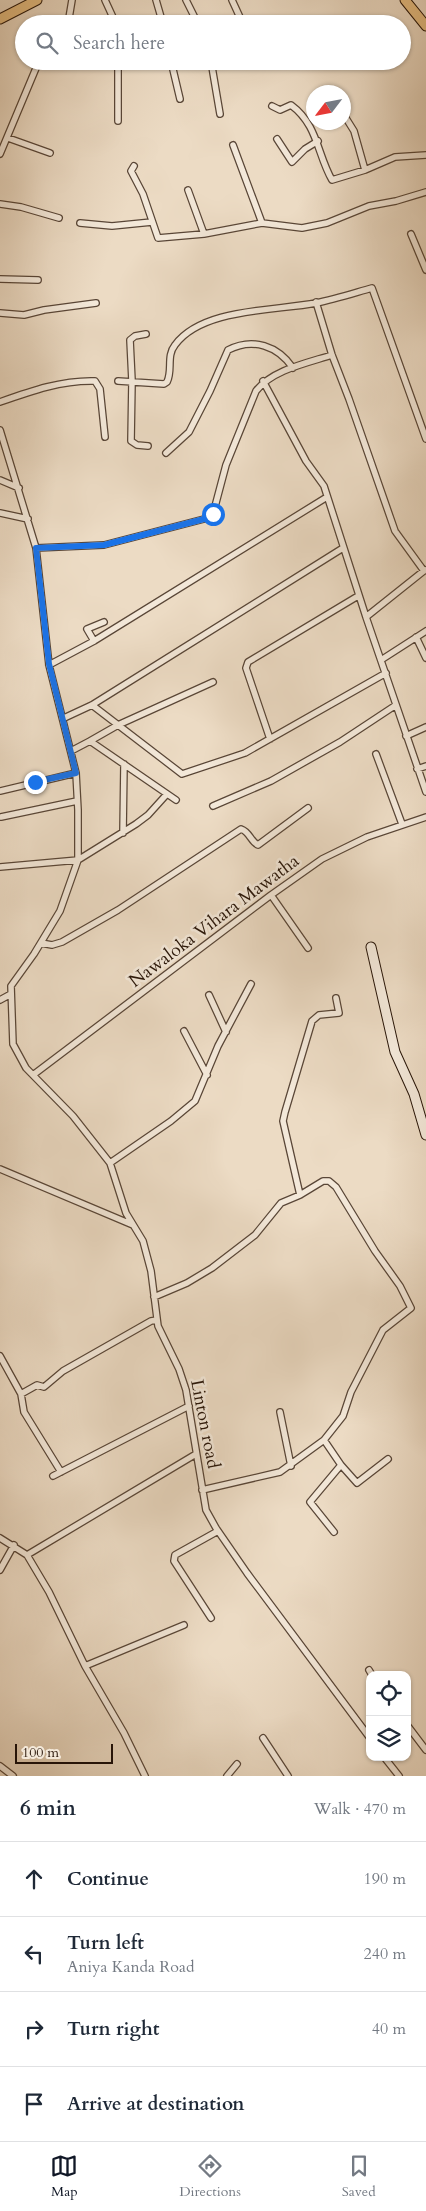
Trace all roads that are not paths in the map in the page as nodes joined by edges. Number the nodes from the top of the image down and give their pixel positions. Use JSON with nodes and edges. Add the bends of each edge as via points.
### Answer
{"nodes":[{"id":1,"x":37,"y":0,"type":"edge"},
{"id":2,"x":72,"y":0,"type":"edge"},
{"id":3,"x":105,"y":0,"type":"edge"},
{"id":4,"x":156,"y":0,"type":"edge"},
{"id":5,"x":186,"y":0,"type":"edge"},
{"id":6,"x":232,"y":0,"type":"edge"},
{"id":7,"x":405,"y":0,"type":"edge"},
{"id":8,"x":70,"y":15,"type":"edge"},
{"id":9,"x":112,"y":15,"type":"edge"},
{"id":10,"x":160,"y":15,"type":"edge"},
{"id":11,"x":194,"y":15,"type":"edge"},
{"id":12,"x":239,"y":15,"type":"edge"},
{"id":13,"x":0,"y":19,"type":"edge"},
{"id":14,"x":426,"y":26,"type":"edge"},
{"id":15,"x":35,"y":70,"type":"edge"},
{"id":16,"x":118,"y":70,"type":"edge"},
{"id":17,"x":173,"y":70,"type":"edge"},
{"id":18,"x":213,"y":70,"type":"edge"},
{"id":19,"x":180,"y":99,"type":"dead end"},
{"id":20,"x":272,"y":106,"type":"dead end"},
{"id":21,"x":220,"y":114,"type":"dead end"},
{"id":22,"x":118,"y":121,"type":"dead end"},
{"id":23,"x":351,"y":126,"type":"edge"},
{"id":24,"x":8,"y":138,"type":"junction"},
{"id":25,"x":277,"y":139,"type":"dead end"},
{"id":26,"x":318,"y":141,"type":"junction"},
{"id":27,"x":234,"y":145,"type":"dead end"},
{"id":28,"x":50,"y":153,"type":"dead end"},
{"id":29,"x":0,"y":154,"type":"edge"},
{"id":30,"x":426,"y":155,"type":"edge"},
{"id":31,"x":134,"y":166,"type":"dead end"},
{"id":32,"x":365,"y":170,"type":"junction"},
{"id":33,"x":188,"y":190,"type":"dead end"},
{"id":34,"x":426,"y":192,"type":"edge"},
{"id":35,"x":0,"y":204,"type":"edge"},
{"id":36,"x":59,"y":218,"type":"dead end"},
{"id":37,"x":152,"y":222,"type":"junction"},
{"id":38,"x":80,"y":223,"type":"dead end"},
{"id":39,"x":262,"y":223,"type":"junction"},
{"id":40,"x":204,"y":234,"type":"junction"},
{"id":41,"x":412,"y":234,"type":"dead end"},
{"id":42,"x":426,"y":270,"type":"edge"},
{"id":43,"x":0,"y":279,"type":"edge"},
{"id":44,"x":38,"y":280,"type":"dead end"},
{"id":45,"x":316,"y":302,"type":"junction"},
{"id":46,"x":96,"y":303,"type":"dead end"},
{"id":47,"x":0,"y":313,"type":"edge"},
{"id":48,"x":146,"y":334,"type":"dead end"},
{"id":49,"x":332,"y":355,"type":"junction"},
{"id":50,"x":293,"y":368,"type":"junction"},
{"id":51,"x":118,"y":381,"type":"dead end"},
{"id":52,"x":132,"y":381,"type":"junction"},
{"id":53,"x":263,"y":381,"type":"junction"},
{"id":54,"x":0,"y":402,"type":"edge"},
{"id":55,"x":0,"y":430,"type":"edge"},
{"id":56,"x":105,"y":437,"type":"dead end"},
{"id":57,"x":426,"y":439,"type":"edge"},
{"id":58,"x":148,"y":446,"type":"dead end"},
{"id":59,"x":166,"y":453,"type":"dead end"},
{"id":60,"x":0,"y":480,"type":"edge"},
{"id":61,"x":19,"y":488,"type":"junction"},
{"id":62,"x":327,"y":498,"type":"junction"},
{"id":63,"x":0,"y":513,"type":"edge"},
{"id":64,"x":28,"y":519,"type":"junction"},
{"id":65,"x":36,"y":548,"type":"junction"},
{"id":66,"x":343,"y":548,"type":"junction"},
{"id":67,"x":425,"y":570,"type":"edge"},
{"id":68,"x":358,"y":596,"type":"junction"},
{"id":69,"x":366,"y":617,"type":"junction"},
{"id":70,"x":104,"y":622,"type":"dead end"},
{"id":71,"x":426,"y":631,"type":"edge"},
{"id":72,"x":416,"y":637,"type":"junction"},
{"id":73,"x":94,"y":641,"type":"junction"},
{"id":74,"x":426,"y":658,"type":"edge"},
{"id":75,"x":381,"y":660,"type":"junction"},
{"id":76,"x":49,"y":664,"type":"junction"},
{"id":77,"x":386,"y":673,"type":"junction"},
{"id":78,"x":213,"y":682,"type":"dead end"},
{"id":79,"x":92,"y":705,"type":"junction"},
{"id":80,"x":396,"y":705,"type":"junction"},
{"id":81,"x":64,"y":718,"type":"junction"},
{"id":82,"x":118,"y":725,"type":"junction"},
{"id":83,"x":426,"y":727,"type":"edge"},
{"id":84,"x":406,"y":736,"type":"junction"},
{"id":85,"x":270,"y":738,"type":"junction"},
{"id":86,"x":90,"y":741,"type":"junction"},
{"id":87,"x":71,"y":751,"type":"junction"},
{"id":88,"x":376,"y":754,"type":"dead end"},
{"id":89,"x":124,"y":764,"type":"junction"},
{"id":90,"x":426,"y":766,"type":"edge"},
{"id":91,"x":417,"y":769,"type":"junction"},
{"id":92,"x":76,"y":773,"type":"junction"},
{"id":93,"x":0,"y":791,"type":"edge"},
{"id":94,"x":426,"y":792,"type":"edge"},
{"id":95,"x":167,"y":794,"type":"junction"},
{"id":96,"x":176,"y":800,"type":"dead end"},
{"id":97,"x":78,"y":801,"type":"junction"},
{"id":98,"x":214,"y":806,"type":"dead end"},
{"id":99,"x":308,"y":808,"type":"dead end"},
{"id":100,"x":426,"y":816,"type":"edge"},
{"id":101,"x":2,"y":817,"type":"dead end"},
{"id":102,"x":402,"y":824,"type":"junction"},
{"id":103,"x":123,"y":832,"type":"junction"},
{"id":104,"x":78,"y":860,"type":"junction"},
{"id":105,"x":0,"y":867,"type":"edge"},
{"id":106,"x":271,"y":895,"type":"junction"},
{"id":107,"x":40,"y":943,"type":"junction"},
{"id":108,"x":371,"y":947,"type":"dead end"},
{"id":109,"x":308,"y":948,"type":"dead end"},
{"id":110,"x":250,"y":984,"type":"dead end"},
{"id":111,"x":11,"y":994,"type":"junction"},
{"id":112,"x":209,"y":994,"type":"dead end"},
{"id":113,"x":336,"y":998,"type":"dead end"},
{"id":114,"x":0,"y":1000,"type":"edge"},
{"id":115,"x":184,"y":1031,"type":"dead end"},
{"id":116,"x":226,"y":1032,"type":"junction"},
{"id":117,"x":33,"y":1075,"type":"junction"},
{"id":118,"x":207,"y":1075,"type":"junction"},
{"id":119,"x":426,"y":1135,"type":"edge"},
{"id":120,"x":110,"y":1163,"type":"junction"},
{"id":121,"x":0,"y":1169,"type":"edge"},
{"id":122,"x":300,"y":1195,"type":"junction"},
{"id":123,"x":133,"y":1225,"type":"junction"},
{"id":124,"x":154,"y":1297,"type":"junction"},
{"id":125,"x":157,"y":1320,"type":"junction"},
{"id":126,"x":0,"y":1356,"type":"edge"},
{"id":127,"x":21,"y":1394,"type":"junction"},
{"id":128,"x":189,"y":1406,"type":"junction"},
{"id":129,"x":280,"y":1412,"type":"dead end"},
{"id":130,"x":324,"y":1440,"type":"junction"},
{"id":131,"x":196,"y":1454,"type":"junction"},
{"id":132,"x":388,"y":1458,"type":"dead end"},
{"id":133,"x":340,"y":1465,"type":"junction"},
{"id":134,"x":291,"y":1466,"type":"junction"},
{"id":135,"x":61,"y":1472,"type":"junction"},
{"id":136,"x":53,"y":1476,"type":"dead end"},
{"id":137,"x":202,"y":1490,"type":"junction"},
{"id":138,"x":218,"y":1531,"type":"junction"},
{"id":139,"x":334,"y":1532,"type":"dead end"},
{"id":140,"x":0,"y":1538,"type":"edge"},
{"id":141,"x":14,"y":1545,"type":"junction"},
{"id":142,"x":27,"y":1555,"type":"junction"},
{"id":143,"x":0,"y":1570,"type":"edge"},
{"id":144,"x":211,"y":1618,"type":"dead end"},
{"id":145,"x":184,"y":1625,"type":"dead end"},
{"id":146,"x":85,"y":1666,"type":"junction"},
{"id":147,"x":411,"y":1730,"type":"edge"},
{"id":148,"x":366,"y":1733,"type":"edge"},
{"id":149,"x":263,"y":1738,"type":"dead end"},
{"id":150,"x":426,"y":1750,"type":"edge"},
{"id":151,"x":387,"y":1761,"type":"edge"},
{"id":152,"x":236,"y":1764,"type":"dead end"},
{"id":153,"x":0,"y":1766,"type":"edge"},
{"id":154,"x":13,"y":1776,"type":"edge"},
{"id":155,"x":145,"y":1776,"type":"edge"},
{"id":156,"x":227,"y":1776,"type":"edge"},
{"id":157,"x":288,"y":1776,"type":"edge"},
{"id":158,"x":399,"y":1776,"type":"edge"}],
"edges":[{"from":1,"to":13,"type":"main road"},
{"from":2,"to":8,"type":"street"},
{"from":3,"to":9,"type":"street"},
{"from":4,"to":10,"type":"street"},
{"from":5,"to":11,"type":"street"},
{"from":6,"to":12,"type":"street"},
{"from":7,"to":14,"type":"main road"},
{"from":15,"to":24,"type":"street"},
{"from":16,"to":22,"type":"street"},
{"from":17,"to":19,"type":"street"},
{"from":18,"to":21,"type":"street"},
{"from":20,"to":26,"type":"street","via":[[280,110],[291,105],[294,107]]},
{"from":23,"to":32,"type":"street"},
{"from":24,"to":28,"type":"street"},
{"from":24,"to":29,"type":"street"},
{"from":25,"to":26,"type":"street","via":[[292,162]]},
{"from":26,"to":32,"type":"street","via":[[330,178],[334,180]]},
{"from":27,"to":39,"type":"street"},
{"from":30,"to":32,"type":"street","via":[[395,157]]},
{"from":31,"to":37,"type":"street","via":[[131,170]]},
{"from":33,"to":40,"type":"street"},
{"from":34,"to":39,"type":"street","via":[[302,228]]},
{"from":35,"to":36,"type":"street"},
{"from":37,"to":38,"type":"street","via":[[112,226]]},
{"from":37,"to":40,"type":"street","via":[[158,238]]},
{"from":39,"to":40,"type":"street"},
{"from":41,"to":42,"type":"street"},
{"from":43,"to":44,"type":"street"},
{"from":45,"to":49,"type":"street"},
{"from":45,"to":52,"type":"street","via":[[211,321],[176,344],[167,382]]},
{"from":45,"to":57,"type":"street","via":[[372,288]]},
{"from":46,"to":47,"type":"street","via":[[24,315]]},
{"from":48,"to":52,"type":"street","via":[[130,340]]},
{"from":49,"to":50,"type":"street"},
{"from":49,"to":67,"type":"street","via":[[394,531]]},
{"from":50,"to":53,"type":"street"},
{"from":50,"to":59,"type":"street","via":[[277,350],[251,343],[239,344],[228,350],[190,432]]},
{"from":51,"to":52,"type":"street"},
{"from":52,"to":58,"type":"street","via":[[131,441]]},
{"from":53,"to":62,"type":"street","via":[[306,462],[324,486]]},
{"from":53,"to":65,"type":"street","via":[[226,465],[213,514],[104,545]]},
{"from":54,"to":56,"type":"street","via":[[36,389],[94,381],[100,389]]},
{"from":55,"to":61,"type":"street"},
{"from":60,"to":61,"type":"street"},
{"from":61,"to":64,"type":"street"},
{"from":62,"to":66,"type":"street"},
{"from":62,"to":73,"type":"street"},
{"from":63,"to":64,"type":"street"},
{"from":64,"to":65,"type":"street"},
{"from":65,"to":76,"type":"street"},
{"from":66,"to":68,"type":"street"},
{"from":66,"to":79,"type":"street"},
{"from":67,"to":69,"type":"street"},
{"from":68,"to":69,"type":"street"},
{"from":68,"to":85,"type":"street","via":[[248,662],[246,668]]},
{"from":69,"to":75,"type":"street"},
{"from":70,"to":73,"type":"street","via":[[87,629]]},
{"from":71,"to":72,"type":"street"},
{"from":72,"to":74,"type":"street"},
{"from":72,"to":75,"type":"street"},
{"from":73,"to":76,"type":"street"},
{"from":75,"to":77,"type":"street"},
{"from":76,"to":81,"type":"street"},
{"from":77,"to":80,"type":"street"},
{"from":77,"to":85,"type":"street"},
{"from":78,"to":82,"type":"street"},
{"from":79,"to":81,"type":"street"},
{"from":79,"to":82,"type":"street"},
{"from":80,"to":84,"type":"street"},
{"from":80,"to":98,"type":"street","via":[[340,742],[271,781]]},
{"from":81,"to":87,"type":"street"},
{"from":82,"to":85,"type":"street","via":[[182,774],[245,753]]},
{"from":82,"to":86,"type":"street"},
{"from":83,"to":84,"type":"street"},
{"from":84,"to":91,"type":"street"},
{"from":86,"to":87,"type":"street"},
{"from":86,"to":89,"type":"street"},
{"from":87,"to":92,"type":"street"},
{"from":88,"to":102,"type":"street"},
{"from":89,"to":95,"type":"street"},
{"from":89,"to":103,"type":"street"},
{"from":90,"to":91,"type":"street"},
{"from":91,"to":94,"type":"street"},
{"from":92,"to":93,"type":"street"},
{"from":92,"to":97,"type":"street"},
{"from":95,"to":96,"type":"street"},
{"from":95,"to":103,"type":"street","via":[[148,815]]},
{"from":97,"to":101,"type":"street"},
{"from":97,"to":104,"type":"street"},
{"from":99,"to":107,"type":"street","via":[[258,845],[241,829],[118,910],[62,942],[52,945]]},
{"from":100,"to":102,"type":"street","name":"Nawaloka Vihara Mawatha"},
{"from":102,"to":106,"type":"street","name":"Nawaloka Vihara Mawatha","via":[[322,859]]},
{"from":103,"to":104,"type":"street"},
{"from":104,"to":105,"type":"street"},
{"from":104,"to":107,"type":"street","via":[[60,911]]},
{"from":106,"to":109,"type":"street"},
{"from":106,"to":117,"type":"street","name":"Nawaloka Vihara Mawatha"},
{"from":107,"to":111,"type":"street","via":[[11,986]]},
{"from":108,"to":119,"type":"street","via":[[395,1052],[414,1094]]},
{"from":110,"to":116,"type":"street"},
{"from":111,"to":114,"type":"street"},
{"from":111,"to":117,"type":"street","name":"Linton road","via":[[13,1044]]},
{"from":112,"to":116,"type":"street"},
{"from":113,"to":122,"type":"street","via":[[339,1013],[319,1016],[312,1021],[285,1112],[284,1121]]},
{"from":115,"to":118,"type":"street"},
{"from":116,"to":118,"type":"street"},
{"from":117,"to":120,"type":"street","name":"Linton road","via":[[73,1116]]},
{"from":118,"to":120,"type":"street","via":[[196,1101]]},
{"from":120,"to":123,"type":"street","name":"Linton road"},
{"from":121,"to":123,"type":"street"},
{"from":122,"to":124,"type":"street","via":[[281,1203],[255,1235],[212,1268]]},
{"from":122,"to":130,"type":"street","via":[[323,1181],[329,1181],[336,1187],[411,1308],[383,1330],[351,1392],[343,1416]]},
{"from":123,"to":124,"type":"street","name":"Linton road","via":[[143,1241]]},
{"from":124,"to":125,"type":"street","name":"Linton road"},
{"from":125,"to":127,"type":"street","via":[[63,1371],[44,1388],[37,1385]]},
{"from":125,"to":128,"type":"street","name":"Linton road","via":[[179,1368]]},
{"from":126,"to":127,"type":"street"},
{"from":127,"to":135,"type":"street","via":[[24,1412]]},
{"from":128,"to":131,"type":"street","name":"Linton road"},
{"from":128,"to":135,"type":"street"},
{"from":129,"to":134,"type":"street"},
{"from":130,"to":133,"type":"street"},
{"from":130,"to":134,"type":"street"},
{"from":131,"to":137,"type":"street","name":"Linton road"},
{"from":131,"to":142,"type":"street"},
{"from":132,"to":133,"type":"street","via":[[357,1483]]},
{"from":133,"to":139,"type":"street","via":[[310,1502]]},
{"from":134,"to":137,"type":"street","via":[[280,1472]]},
{"from":135,"to":136,"type":"street"},
{"from":137,"to":138,"type":"street","name":"Linton road","via":[[206,1510]]},
{"from":138,"to":144,"type":"street","via":[[175,1555],[174,1561]]},
{"from":138,"to":148,"type":"street","name":"Linton road"},
{"from":140,"to":141,"type":"street"},
{"from":141,"to":142,"type":"street"},
{"from":141,"to":143,"type":"street"},
{"from":142,"to":146,"type":"street"},
{"from":145,"to":146,"type":"street"},
{"from":146,"to":155,"type":"street"},
{"from":147,"to":150,"type":"street"},
{"from":149,"to":157,"type":"street"},
{"from":151,"to":158,"type":"street"},
{"from":152,"to":156,"type":"street"},
{"from":153,"to":154,"type":"street"}]}
